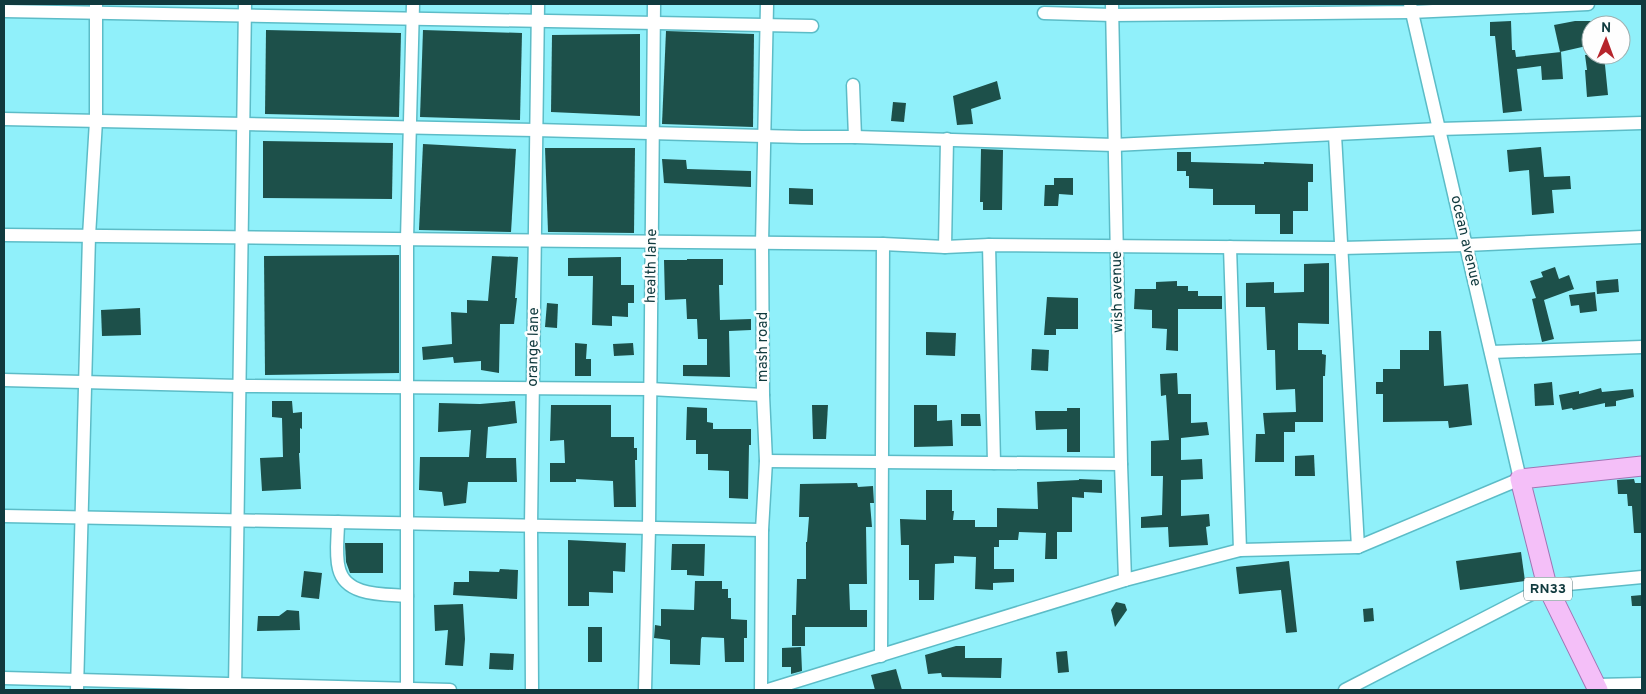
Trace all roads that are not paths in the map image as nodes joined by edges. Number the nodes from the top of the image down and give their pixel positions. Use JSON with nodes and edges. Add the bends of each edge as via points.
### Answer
{"nodes":[{"id":1,"x":414,"y":4,"type":"edge"},
{"id":2,"x":538,"y":4,"type":"edge"},
{"id":3,"x":654,"y":4,"type":"edge"},
{"id":4,"x":767,"y":4,"type":"edge"},
{"id":5,"x":1588,"y":4,"type":"edge"},
{"id":6,"x":96,"y":8,"type":"edge"},
{"id":7,"x":1410,"y":8,"type":"edge"},
{"id":8,"x":1112,"y":9,"type":"edge"},
{"id":9,"x":245,"y":10,"type":"edge"},
{"id":10,"x":4,"y":12,"type":"edge"},
{"id":11,"x":1044,"y":13,"type":"dead end"},
{"id":12,"x":414,"y":20,"type":"junction"},
{"id":13,"x":537,"y":22,"type":"junction"},
{"id":14,"x":654,"y":24,"type":"junction"},
{"id":15,"x":766,"y":26,"type":"junction"},
{"id":16,"x":812,"y":26,"type":"dead end"},
{"id":17,"x":853,"y":85,"type":"dead end"},
{"id":18,"x":4,"y":119,"type":"edge"},
{"id":19,"x":96,"y":120,"type":"junction"},
{"id":20,"x":243,"y":123,"type":"junction"},
{"id":21,"x":1642,"y":123,"type":"edge"},
{"id":22,"x":409,"y":127,"type":"junction"},
{"id":23,"x":1439,"y":129,"type":"junction"},
{"id":24,"x":535,"y":130,"type":"junction"},
{"id":25,"x":653,"y":133,"type":"junction"},
{"id":26,"x":1336,"y":135,"type":"junction"},
{"id":27,"x":764,"y":136,"type":"junction"},
{"id":28,"x":855,"y":137,"type":"junction"},
{"id":29,"x":947,"y":139,"type":"junction"},
{"id":30,"x":1114,"y":145,"type":"junction"},
{"id":31,"x":4,"y":235,"type":"edge"},
{"id":32,"x":89,"y":236,"type":"junction"},
{"id":33,"x":1642,"y":237,"type":"edge"},
{"id":34,"x":242,"y":238,"type":"junction"},
{"id":35,"x":407,"y":239,"type":"junction"},
{"id":36,"x":536,"y":240,"type":"junction"},
{"id":37,"x":652,"y":241,"type":"junction"},
{"id":38,"x":762,"y":242,"type":"junction"},
{"id":39,"x":883,"y":244,"type":"junction"},
{"id":40,"x":989,"y":245,"type":"junction"},
{"id":41,"x":1118,"y":246,"type":"junction"},
{"id":42,"x":1466,"y":246,"type":"junction"},
{"id":43,"x":945,"y":247,"type":"junction"},
{"id":44,"x":1230,"y":247,"type":"junction"},
{"id":45,"x":1341,"y":248,"type":"junction"},
{"id":46,"x":1642,"y":347,"type":"edge"},
{"id":47,"x":1491,"y":352,"type":"junction"},
{"id":48,"x":4,"y":380,"type":"edge"},
{"id":49,"x":84,"y":382,"type":"junction"},
{"id":50,"x":239,"y":386,"type":"junction"},
{"id":51,"x":407,"y":386,"type":"junction"},
{"id":52,"x":533,"y":389,"type":"junction"},
{"id":53,"x":650,"y":389,"type":"junction"},
{"id":54,"x":763,"y":394,"type":"junction"},
{"id":55,"x":766,"y":460,"type":"junction"},
{"id":56,"x":882,"y":462,"type":"junction"},
{"id":57,"x":994,"y":463,"type":"junction"},
{"id":58,"x":1121,"y":464,"type":"junction"},
{"id":59,"x":1642,"y":466,"type":"edge"},
{"id":60,"x":1520,"y":479,"type":"junction"},
{"id":61,"x":4,"y":516,"type":"edge"},
{"id":62,"x":81,"y":517,"type":"junction"},
{"id":63,"x":238,"y":520,"type":"junction"},
{"id":64,"x":338,"y":522,"type":"junction"},
{"id":65,"x":407,"y":524,"type":"junction"},
{"id":66,"x":531,"y":526,"type":"junction"},
{"id":67,"x":649,"y":528,"type":"junction"},
{"id":68,"x":762,"y":530,"type":"junction"},
{"id":69,"x":1358,"y":547,"type":"junction"},
{"id":70,"x":1240,"y":550,"type":"junction"},
{"id":71,"x":1642,"y":577,"type":"edge"},
{"id":72,"x":1125,"y":580,"type":"junction"},
{"id":73,"x":1547,"y":586,"type":"junction"},
{"id":74,"x":407,"y":596,"type":"junction"},
{"id":75,"x":881,"y":656,"type":"junction"},
{"id":76,"x":4,"y":678,"type":"edge"},
{"id":77,"x":182,"y":683,"type":"junction"},
{"id":78,"x":1642,"y":684,"type":"edge"},
{"id":79,"x":77,"y":685,"type":"edge"},
{"id":80,"x":235,"y":687,"type":"edge"},
{"id":81,"x":1597,"y":688,"type":"edge"},
{"id":82,"x":407,"y":689,"type":"edge"},
{"id":83,"x":164,"y":690,"type":"edge"},
{"id":84,"x":450,"y":690,"type":"edge"},
{"id":85,"x":532,"y":690,"type":"edge"},
{"id":86,"x":645,"y":690,"type":"edge"},
{"id":87,"x":762,"y":690,"type":"edge"},
{"id":88,"x":768,"y":690,"type":"edge"},
{"id":89,"x":1345,"y":690,"type":"edge"}],
"edges":[{"from":1,"to":12,"type":"street"},
{"from":2,"to":13,"type":"street","name":"orange lane"},
{"from":3,"to":14,"type":"street","name":"health lane"},
{"from":4,"to":15,"type":"street","name":"mash road"},
{"from":5,"to":7,"type":"street"},
{"from":6,"to":9,"type":"street"},
{"from":6,"to":10,"type":"street"},
{"from":6,"to":19,"type":"street"},
{"from":7,"to":8,"type":"street"},
{"from":7,"to":23,"type":"street","name":"ocean avenue"},
{"from":8,"to":11,"type":"street"},
{"from":8,"to":30,"type":"street","name":"wish avenue"},
{"from":9,"to":12,"type":"street"},
{"from":9,"to":20,"type":"street"},
{"from":12,"to":13,"type":"street"},
{"from":12,"to":22,"type":"street"},
{"from":13,"to":14,"type":"street"},
{"from":13,"to":24,"type":"street","name":"orange lane"},
{"from":14,"to":15,"type":"street"},
{"from":14,"to":25,"type":"street","name":"health lane"},
{"from":15,"to":16,"type":"street"},
{"from":15,"to":27,"type":"street","name":"mash road"},
{"from":17,"to":28,"type":"street"},
{"from":18,"to":19,"type":"street"},
{"from":19,"to":20,"type":"street"},
{"from":19,"to":32,"type":"street"},
{"from":20,"to":22,"type":"street"},
{"from":20,"to":34,"type":"street"},
{"from":21,"to":23,"type":"street"},
{"from":22,"to":24,"type":"street"},
{"from":22,"to":35,"type":"street"},
{"from":23,"to":26,"type":"street"},
{"from":23,"to":42,"type":"street","name":"ocean avenue"},
{"from":24,"to":25,"type":"street"},
{"from":24,"to":36,"type":"street","name":"orange lane"},
{"from":25,"to":27,"type":"street"},
{"from":25,"to":37,"type":"street","name":"health lane"},
{"from":26,"to":30,"type":"street"},
{"from":26,"to":45,"type":"street"},
{"from":27,"to":28,"type":"street"},
{"from":27,"to":38,"type":"street","name":"mash road"},
{"from":28,"to":29,"type":"street"},
{"from":29,"to":30,"type":"street"},
{"from":29,"to":43,"type":"street"},
{"from":30,"to":41,"type":"street","name":"wish avenue"},
{"from":31,"to":32,"type":"street"},
{"from":32,"to":34,"type":"street"},
{"from":32,"to":49,"type":"street"},
{"from":33,"to":42,"type":"street"},
{"from":34,"to":35,"type":"street"},
{"from":34,"to":50,"type":"street"},
{"from":35,"to":36,"type":"street"},
{"from":35,"to":51,"type":"street"},
{"from":36,"to":37,"type":"street"},
{"from":36,"to":52,"type":"street","name":"orange lane"},
{"from":37,"to":38,"type":"street"},
{"from":37,"to":53,"type":"street","name":"health lane"},
{"from":38,"to":39,"type":"street"},
{"from":38,"to":54,"type":"street","name":"mash road"},
{"from":39,"to":43,"type":"street"},
{"from":39,"to":56,"type":"street"},
{"from":40,"to":41,"type":"street"},
{"from":40,"to":43,"type":"street"},
{"from":40,"to":57,"type":"street"},
{"from":41,"to":44,"type":"street"},
{"from":41,"to":58,"type":"street","name":"wish avenue"},
{"from":42,"to":45,"type":"street"},
{"from":42,"to":47,"type":"street","name":"ocean avenue"},
{"from":44,"to":45,"type":"street"},
{"from":44,"to":70,"type":"street"},
{"from":45,"to":69,"type":"street"},
{"from":46,"to":47,"type":"street"},
{"from":47,"to":60,"type":"street","name":"ocean avenue"},
{"from":48,"to":49,"type":"street"},
{"from":49,"to":50,"type":"street"},
{"from":49,"to":62,"type":"street"},
{"from":50,"to":51,"type":"street"},
{"from":50,"to":63,"type":"street"},
{"from":51,"to":52,"type":"street"},
{"from":51,"to":65,"type":"street"},
{"from":52,"to":53,"type":"street"},
{"from":52,"to":66,"type":"street","name":"orange lane"},
{"from":53,"to":54,"type":"street"},
{"from":53,"to":67,"type":"street","name":"health lane"},
{"from":54,"to":55,"type":"street","name":"mash road"},
{"from":55,"to":56,"type":"street"},
{"from":55,"to":68,"type":"street","name":"mash road"},
{"from":56,"to":57,"type":"street"},
{"from":56,"to":75,"type":"street"},
{"from":57,"to":58,"type":"street"},
{"from":58,"to":72,"type":"street","name":"wish avenue"},
{"from":59,"to":60,"type":"main road"},
{"from":60,"to":69,"type":"street"},
{"from":60,"to":73,"type":"main road","number":"RN33"},
{"from":61,"to":62,"type":"street"},
{"from":62,"to":63,"type":"street"},
{"from":62,"to":79,"type":"street"},
{"from":63,"to":64,"type":"street"},
{"from":63,"to":80,"type":"street"},
{"from":64,"to":65,"type":"street"},
{"from":64,"to":74,"type":"street","via":[[339,570],[345,582],[366,591]]},
{"from":65,"to":66,"type":"street"},
{"from":65,"to":74,"type":"street"},
{"from":66,"to":67,"type":"street"},
{"from":66,"to":85,"type":"street","name":"orange lane"},
{"from":67,"to":68,"type":"street"},
{"from":67,"to":86,"type":"street","name":"health lane"},
{"from":68,"to":87,"type":"street","name":"mash road"},
{"from":69,"to":70,"type":"street"},
{"from":70,"to":72,"type":"street"},
{"from":71,"to":73,"type":"street"},
{"from":72,"to":75,"type":"street"},
{"from":73,"to":81,"type":"main road","number":"RN33"},
{"from":73,"to":89,"type":"street"},
{"from":74,"to":82,"type":"street"},
{"from":75,"to":88,"type":"street"},
{"from":76,"to":79,"type":"street"},
{"from":77,"to":79,"type":"street"},
{"from":77,"to":80,"type":"street"},
{"from":77,"to":83,"type":"street"},
{"from":78,"to":81,"type":"street"},
{"from":80,"to":82,"type":"street"},
{"from":82,"to":84,"type":"street"}]}
